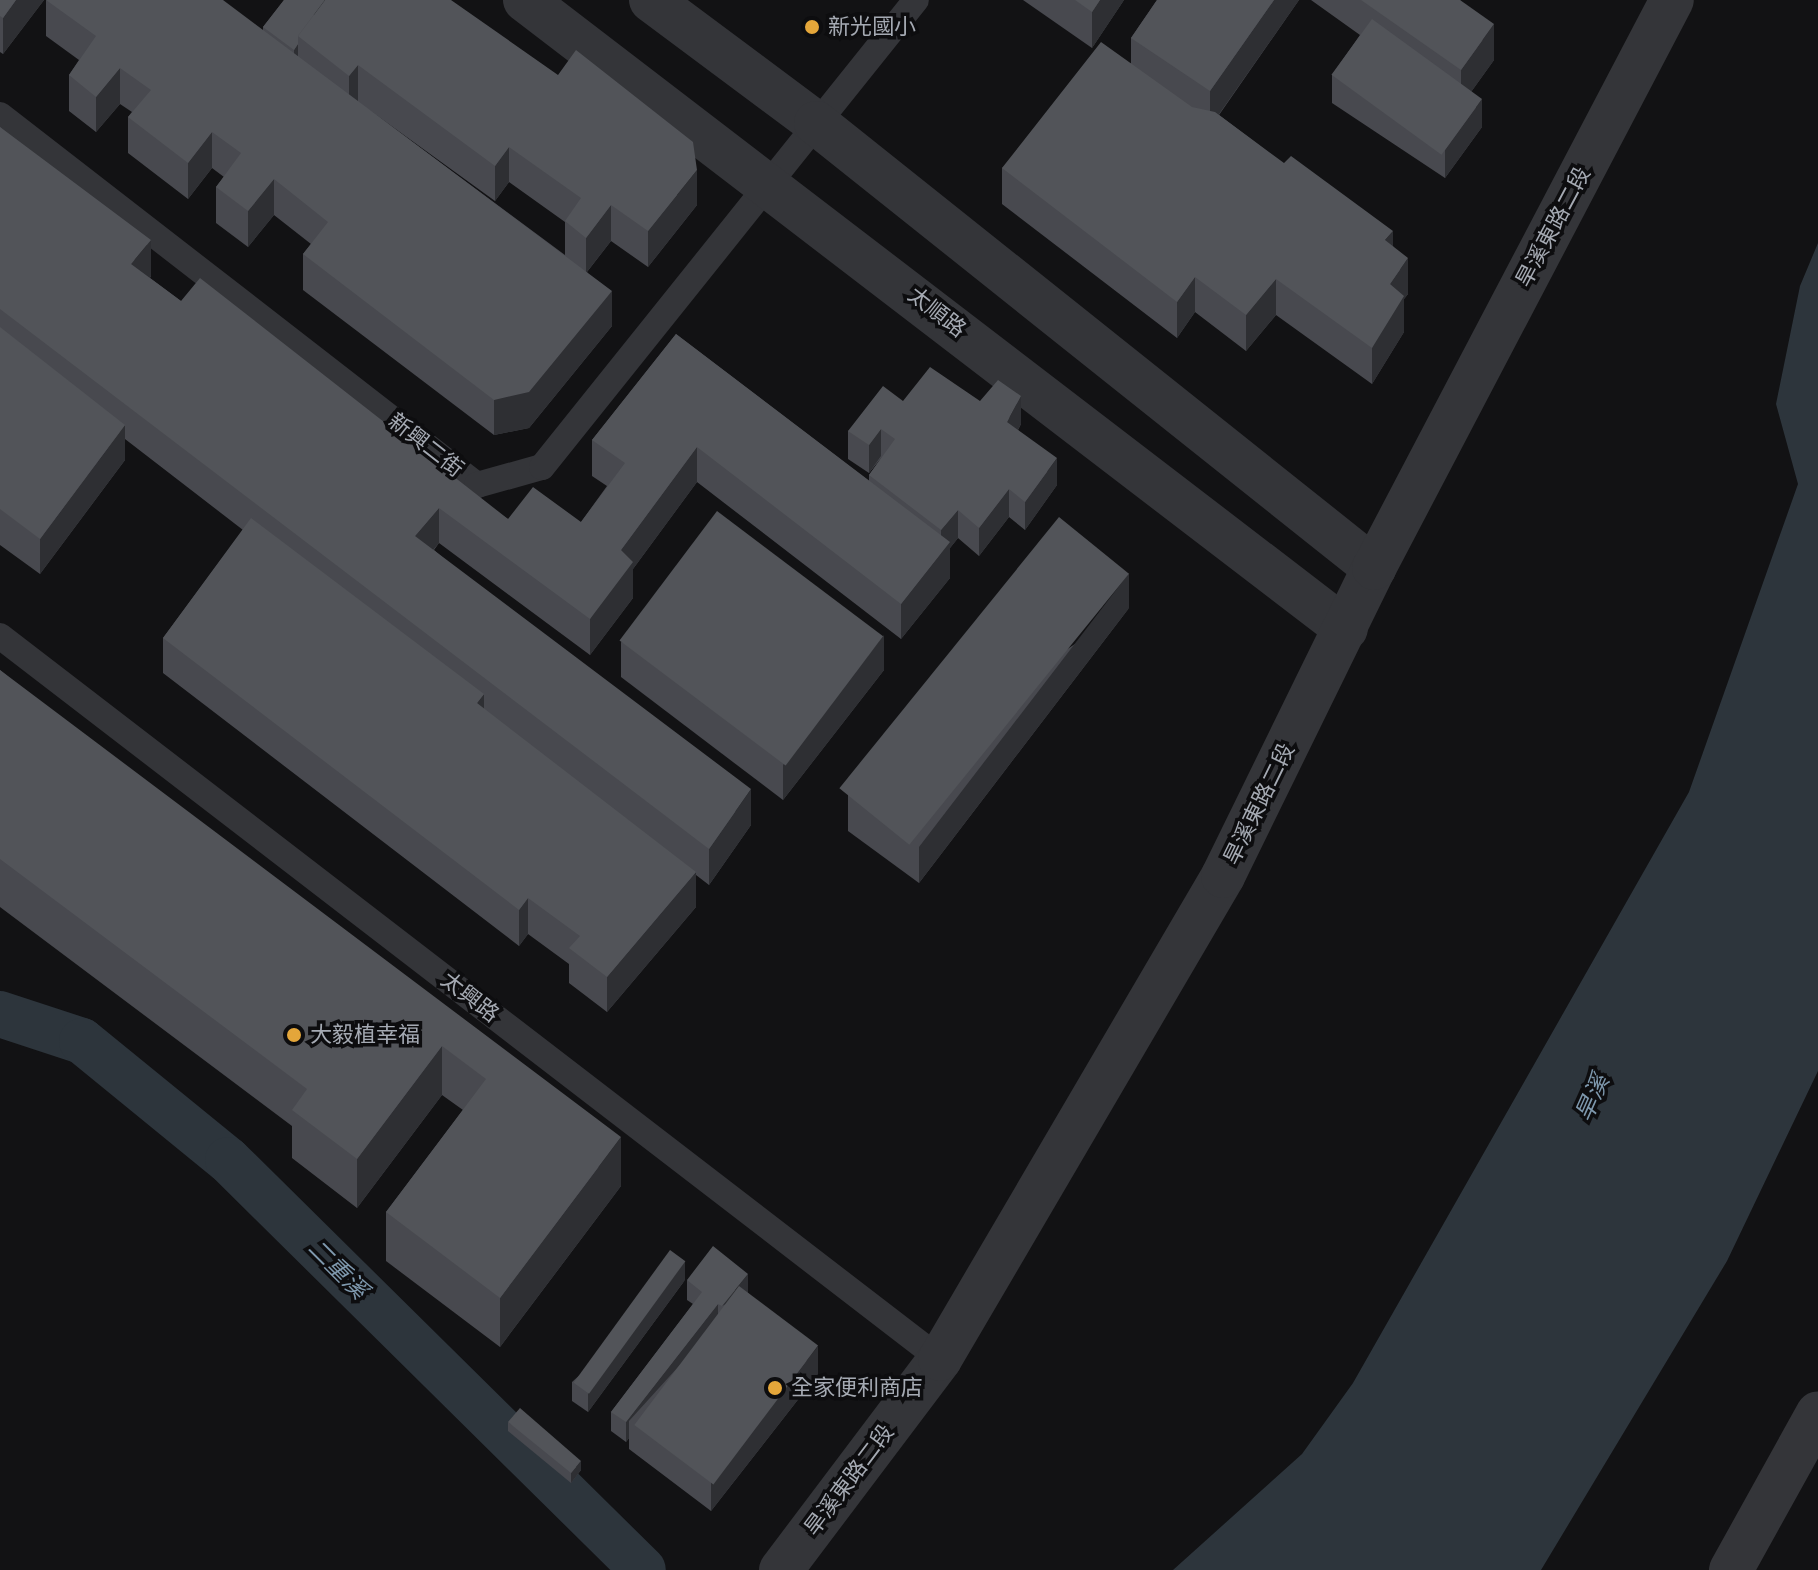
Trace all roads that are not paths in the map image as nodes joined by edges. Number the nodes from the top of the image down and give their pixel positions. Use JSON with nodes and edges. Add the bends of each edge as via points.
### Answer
{"nodes":[{"id":1,"x":525,"y":0,"type":"edge"},
{"id":2,"x":651,"y":0,"type":"edge"},
{"id":3,"x":916,"y":0,"type":"edge"},
{"id":4,"x":1672,"y":0,"type":"edge"},
{"id":5,"x":0,"y":115,"type":"edge"},
{"id":6,"x":816,"y":123,"type":"junction"},
{"id":7,"x":770,"y":183,"type":"junction"},
{"id":8,"x":1374,"y":568,"type":"junction"},
{"id":9,"x":1346,"y":629,"type":"junction"},
{"id":10,"x":0,"y":636,"type":"edge"},
{"id":11,"x":940,"y":1359,"type":"junction"},
{"id":12,"x":1818,"y":1413,"type":"edge"},
{"id":13,"x":781,"y":1570,"type":"edge"},
{"id":14,"x":1731,"y":1570,"type":"edge"}],
"edges":[{"from":1,"to":7,"type":"street","name":"太順路"},
{"from":2,"to":6,"type":"street"},
{"from":3,"to":6,"type":"lane","name":"新興二街"},
{"from":4,"to":8,"type":"street","name":"旱溪東路二段"},
{"from":5,"to":7,"type":"lane","name":"新興二街","via":[[477,485],[542,467]]},
{"from":6,"to":7,"type":"lane","name":"新興二街"},
{"from":6,"to":8,"type":"street"},
{"from":7,"to":9,"type":"street","name":"太順路"},
{"from":8,"to":9,"type":"street","name":"旱溪東路二段"},
{"from":9,"to":11,"type":"street","name":"旱溪東路二段","via":[[1223,876]]},
{"from":10,"to":11,"type":"lane","name":"太興路"},
{"from":11,"to":13,"type":"street","name":"旱溪東路二段"},
{"from":12,"to":14,"type":"street"}]}
